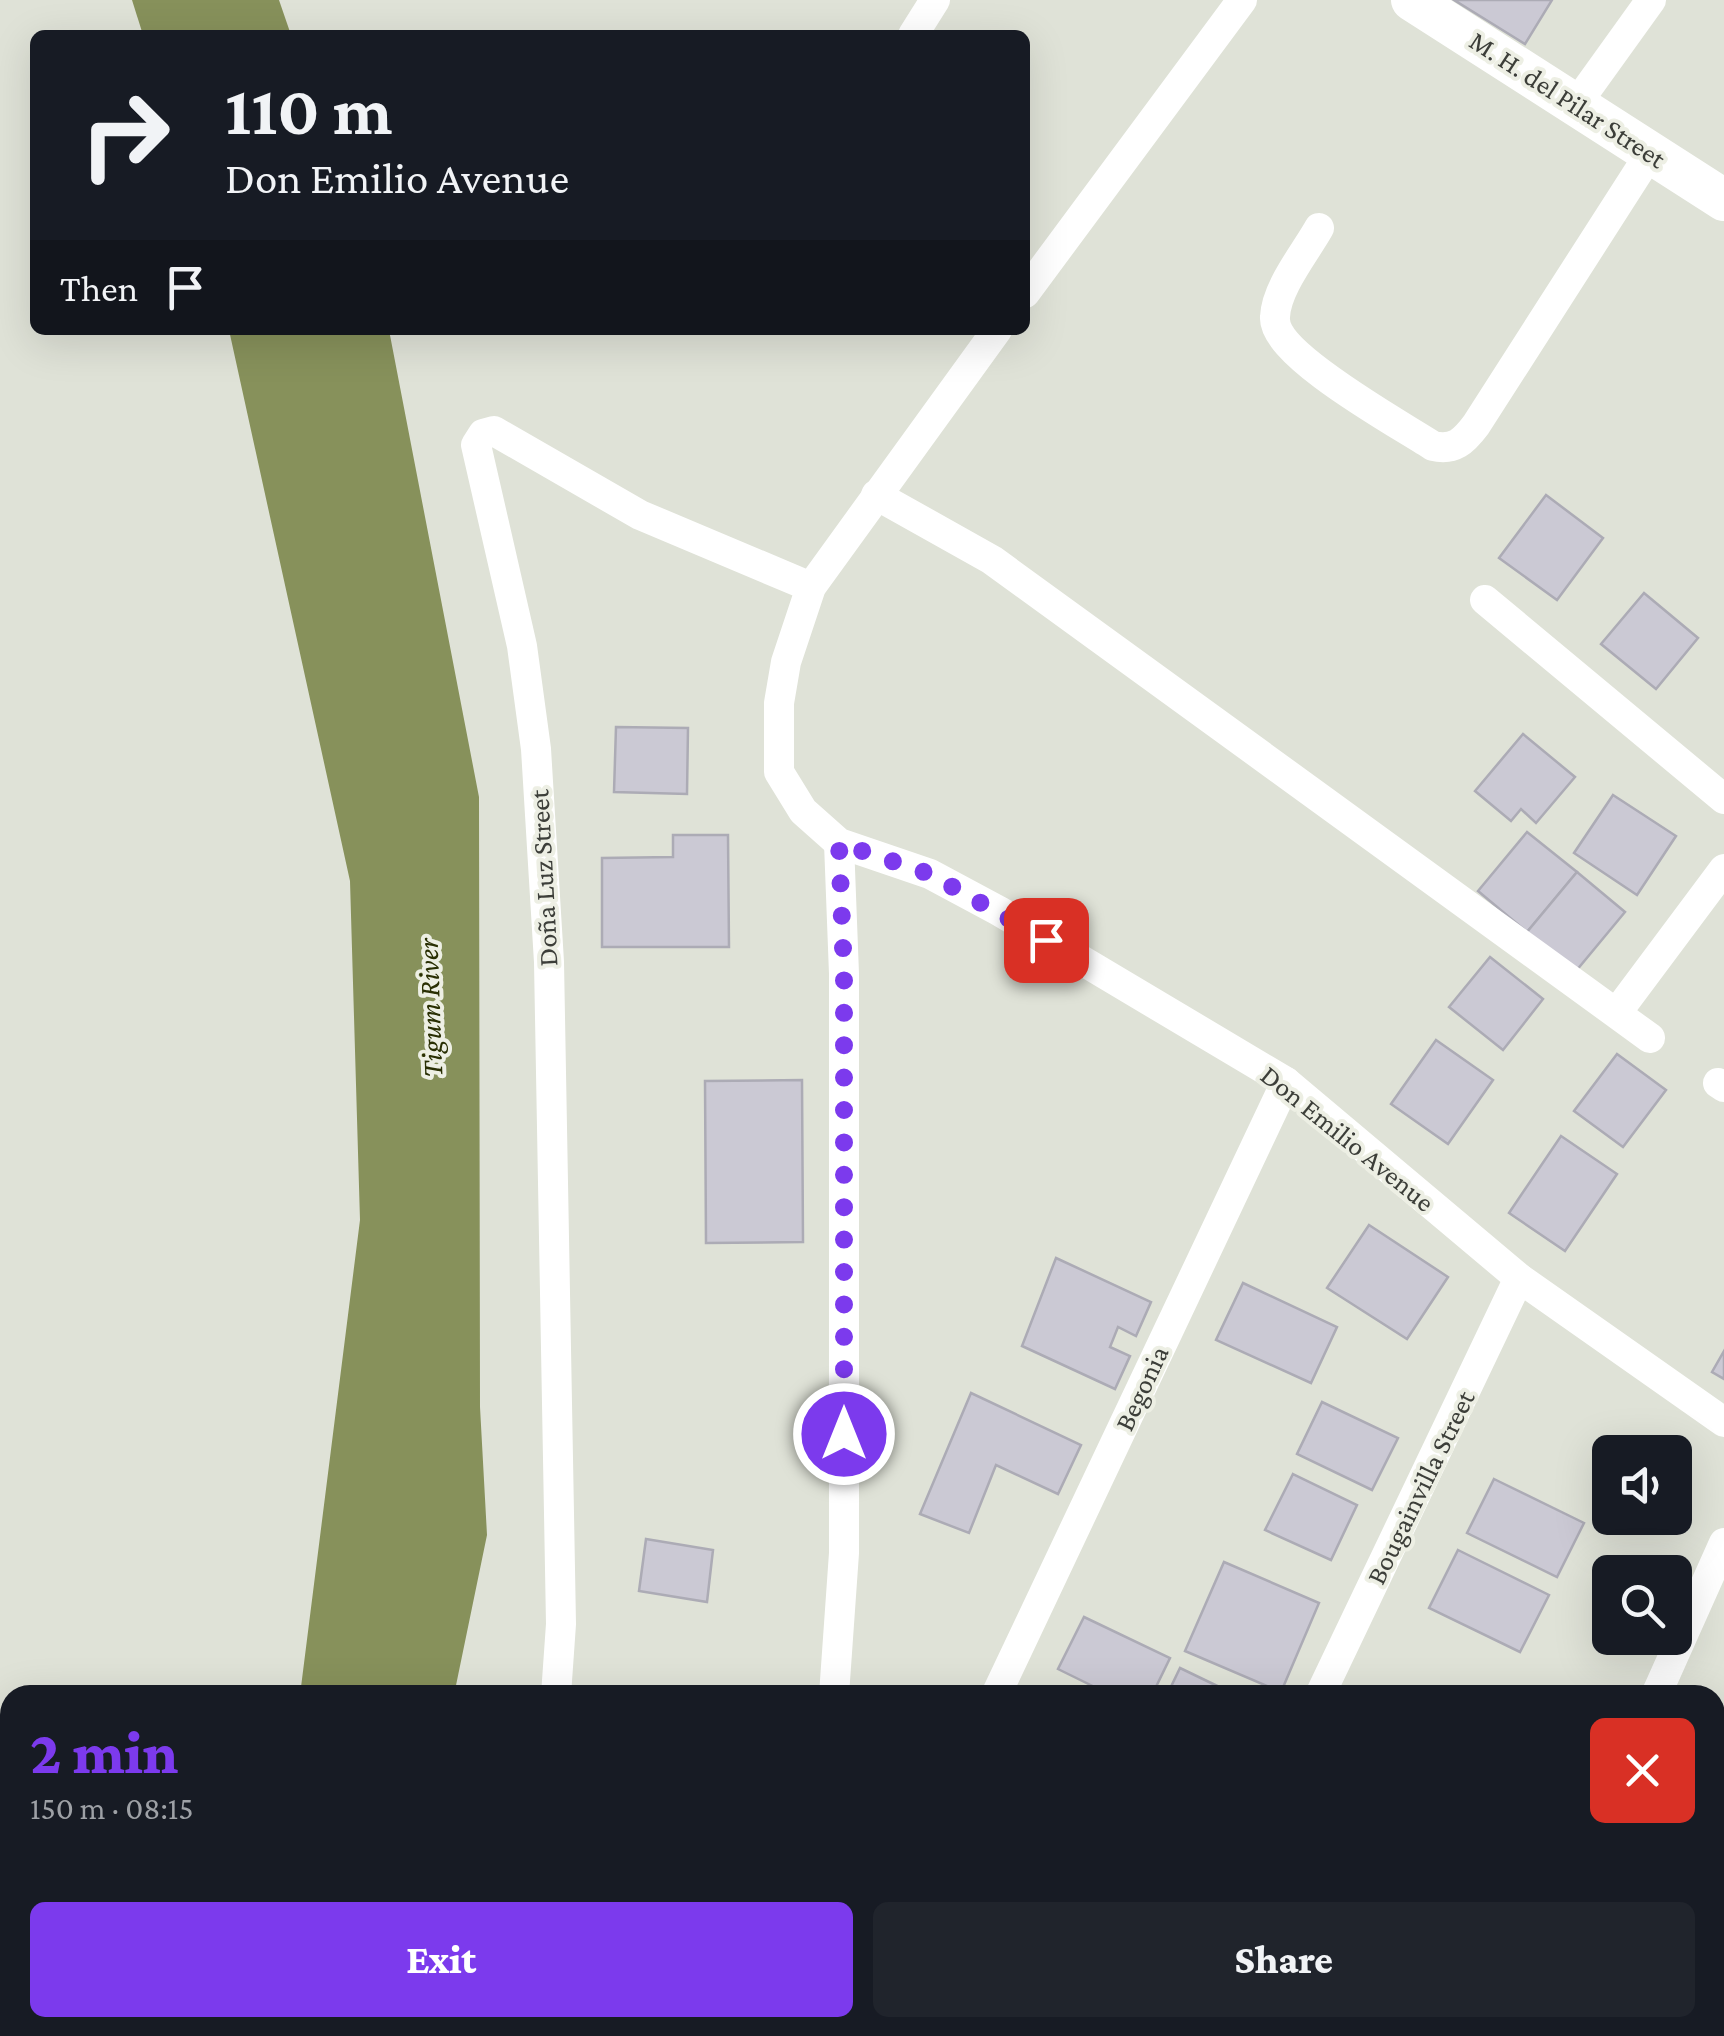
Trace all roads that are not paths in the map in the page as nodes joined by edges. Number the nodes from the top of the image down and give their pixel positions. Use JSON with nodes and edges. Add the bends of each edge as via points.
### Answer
{"nodes":[{"id":1,"x":935,"y":0,"type":"edge"},
{"id":2,"x":1242,"y":0,"type":"edge"},
{"id":3,"x":1412,"y":0,"type":"edge"},
{"id":4,"x":1651,"y":0,"type":"edge"},
{"id":5,"x":916,"y":30,"type":"edge"},
{"id":6,"x":1578,"y":103,"type":"junction"},
{"id":7,"x":1651,"y":152,"type":"junction"},
{"id":8,"x":1724,"y":200,"type":"edge"},
{"id":9,"x":1319,"y":228,"type":"dead end"},
{"id":10,"x":1030,"y":286,"type":"edge"},
{"id":11,"x":994,"y":335,"type":"edge"},
{"id":12,"x":876,"y":495,"type":"junction"},
{"id":13,"x":811,"y":587,"type":"junction"},
{"id":14,"x":1485,"y":600,"type":"dead end"},
{"id":15,"x":1724,"y":799,"type":"edge"},
{"id":16,"x":839,"y":843,"type":"junction"},
{"id":17,"x":1724,"y":870,"type":"edge"},
{"id":18,"x":1618,"y":1011,"type":"junction"},
{"id":19,"x":1650,"y":1038,"type":"dead end"},
{"id":20,"x":1286,"y":1082,"type":"junction"},
{"id":21,"x":1519,"y":1278,"type":"junction"},
{"id":22,"x":1724,"y":1422,"type":"edge"},
{"id":23,"x":1724,"y":1543,"type":"edge"},
{"id":24,"x":557,"y":1685,"type":"edge"},
{"id":25,"x":835,"y":1685,"type":"edge"},
{"id":26,"x":1001,"y":1685,"type":"edge"},
{"id":27,"x":1325,"y":1685,"type":"edge"},
{"id":28,"x":1660,"y":1685,"type":"edge"}],
"edges":[{"from":1,"to":5,"type":"street"},
{"from":2,"to":10,"type":"street"},
{"from":3,"to":6,"type":"street","name":"M. H. del Pilar Street"},
{"from":4,"to":6,"type":"street"},
{"from":6,"to":7,"type":"street","name":"M. H. del Pilar Street"},
{"from":7,"to":8,"type":"street","name":"M. H. del Pilar Street"},
{"from":7,"to":9,"type":"street","via":[[1476,425],[1446,449],[1318,371],[1278,330],[1279,300]]},
{"from":11,"to":12,"type":"street"},
{"from":12,"to":13,"type":"street"},
{"from":12,"to":18,"type":"street","via":[[992,560]]},
{"from":13,"to":16,"type":"street","via":[[778,703],[779,772],[803,811]]},
{"from":13,"to":24,"type":"street","name":"Doña Luz Street","via":[[640,515],[494,431],[476,445],[522,646],[538,788],[550,1039]]},
{"from":14,"to":15,"type":"street"},
{"from":16,"to":20,"type":"street","name":"Don Emilio Avenue","via":[[930,874],[1000,911]]},
{"from":16,"to":25,"type":"street","via":[[844,1552]]},
{"from":17,"to":18,"type":"street"},
{"from":18,"to":19,"type":"street"},
{"from":20,"to":21,"type":"street","name":"Don Emilio Avenue"},
{"from":20,"to":26,"type":"street","name":"Begonia"},
{"from":21,"to":22,"type":"street","name":"Don Emilio Avenue"},
{"from":21,"to":27,"type":"street","name":"Bougainvilla Street"},
{"from":23,"to":28,"type":"street"}]}
